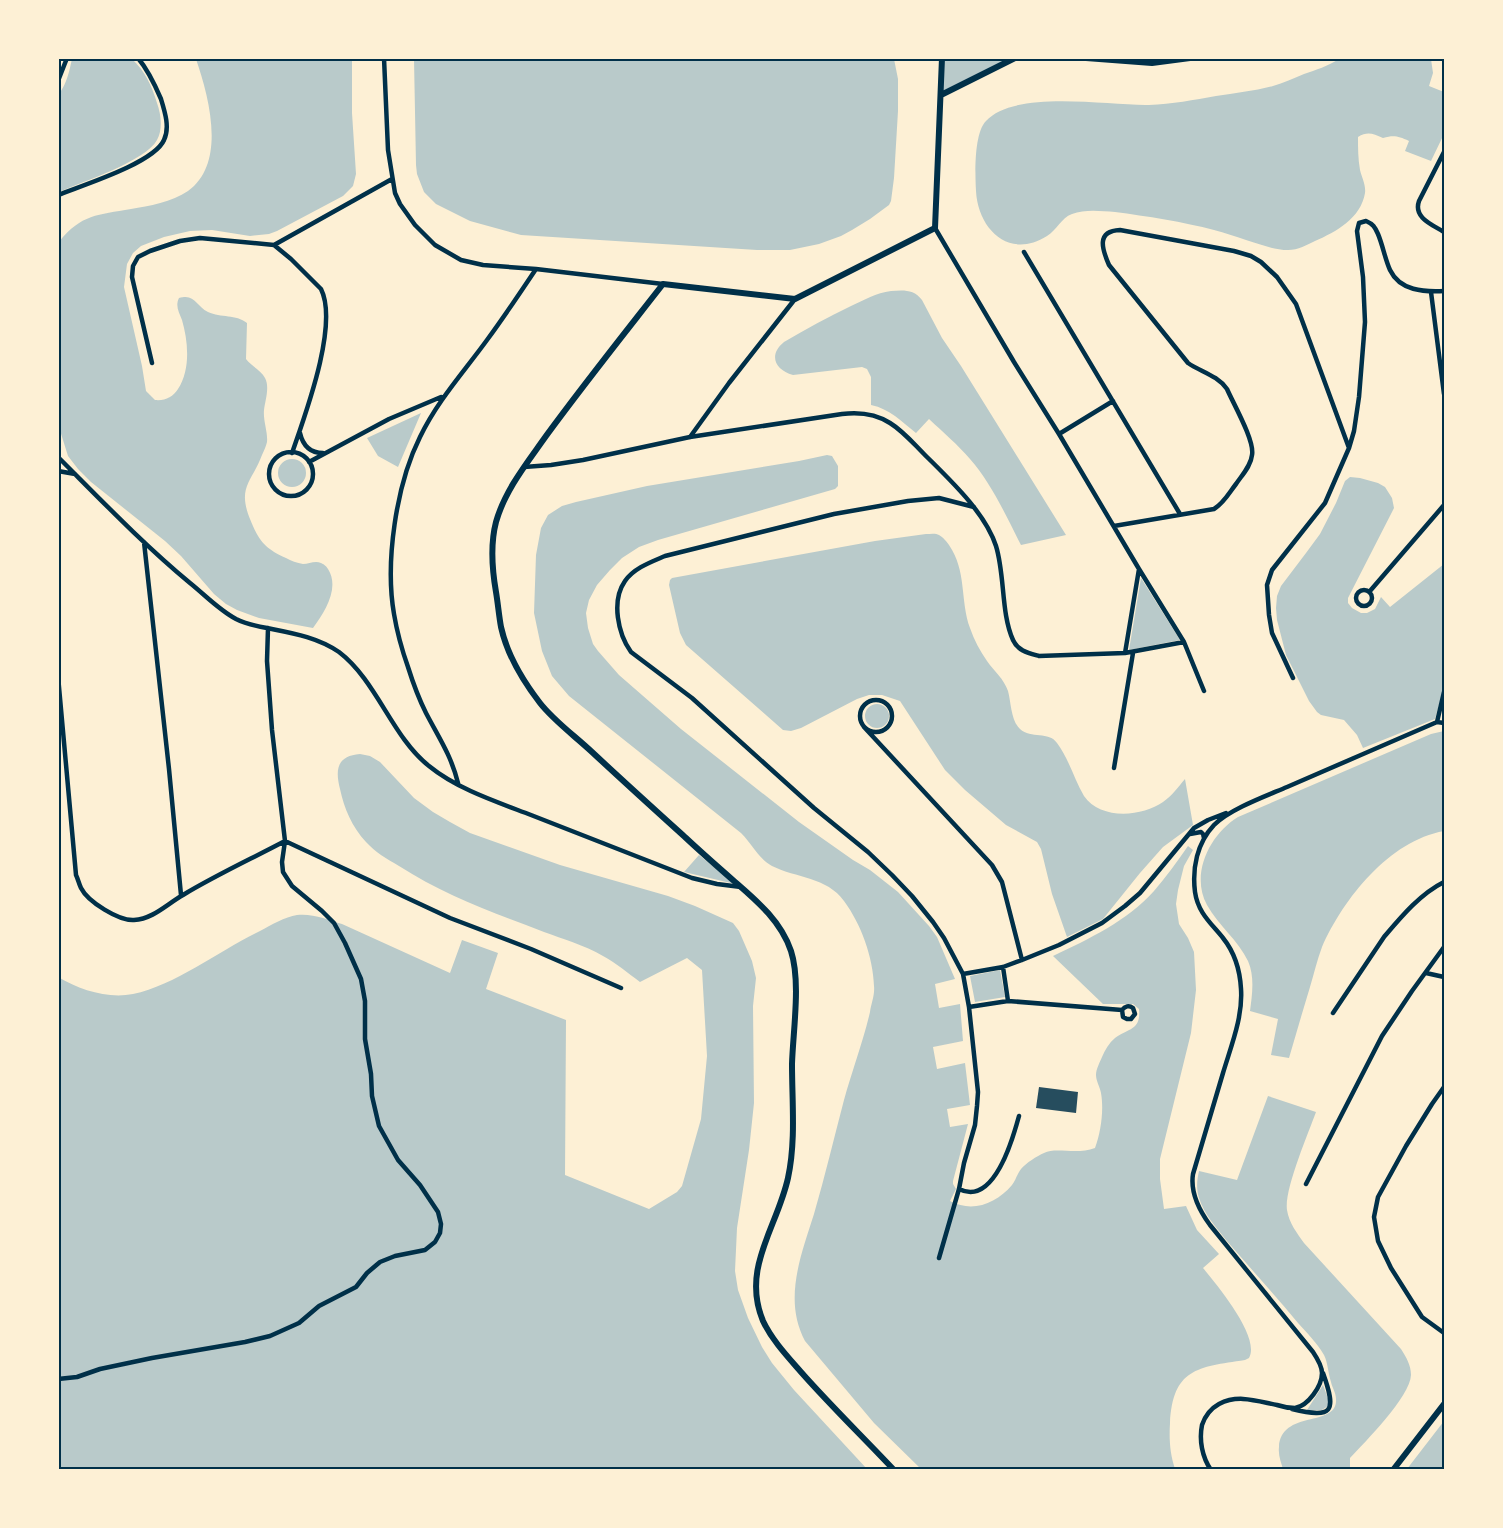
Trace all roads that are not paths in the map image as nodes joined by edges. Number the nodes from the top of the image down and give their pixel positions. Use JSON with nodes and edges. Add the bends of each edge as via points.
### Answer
{"nodes":[{"id":1,"x":67,"y":58,"type":"edge"},
{"id":2,"x":138,"y":58,"type":"edge"},
{"id":3,"x":384,"y":58,"type":"edge"},
{"id":4,"x":942,"y":58,"type":"edge"},
{"id":5,"x":1015,"y":58,"type":"edge"},
{"id":6,"x":1086,"y":58,"type":"edge"},
{"id":7,"x":1190,"y":58,"type":"edge"},
{"id":8,"x":58,"y":81,"type":"edge"},
{"id":9,"x":941,"y":95,"type":"junction"},
{"id":10,"x":1444,"y":152,"type":"edge"},
{"id":11,"x":392,"y":179,"type":"junction"},
{"id":12,"x":58,"y":195,"type":"edge"},
{"id":13,"x":934,"y":228,"type":"junction"},
{"id":14,"x":1444,"y":232,"type":"edge"},
{"id":15,"x":274,"y":245,"type":"junction"},
{"id":16,"x":1024,"y":252,"type":"dead end"},
{"id":17,"x":536,"y":269,"type":"junction"},
{"id":18,"x":663,"y":284,"type":"junction"},
{"id":19,"x":1444,"y":291,"type":"edge"},
{"id":20,"x":1431,"y":292,"type":"junction"},
{"id":21,"x":795,"y":299,"type":"junction"},
{"id":22,"x":152,"y":363,"type":"dead end"},
{"id":23,"x":1444,"y":394,"type":"edge"},
{"id":24,"x":443,"y":397,"type":"junction"},
{"id":25,"x":1113,"y":401,"type":"junction"},
{"id":26,"x":300,"y":430,"type":"junction"},
{"id":27,"x":1059,"y":434,"type":"junction"},
{"id":28,"x":690,"y":437,"type":"junction"},
{"id":29,"x":1349,"y":448,"type":"junction"},
{"id":30,"x":329,"y":451,"type":"junction"},
{"id":31,"x":292,"y":453,"type":"junction"},
{"id":32,"x":58,"y":457,"type":"edge"},
{"id":33,"x":309,"y":462,"type":"junction"},
{"id":34,"x":524,"y":467,"type":"junction"},
{"id":35,"x":58,"y":471,"type":"edge"},
{"id":36,"x":75,"y":474,"type":"junction"},
{"id":37,"x":1444,"y":505,"type":"edge"},
{"id":38,"x":974,"y":507,"type":"junction"},
{"id":39,"x":1180,"y":514,"type":"junction"},
{"id":40,"x":1114,"y":526,"type":"junction"},
{"id":41,"x":144,"y":542,"type":"junction"},
{"id":42,"x":1139,"y":569,"type":"junction"},
{"id":43,"x":1370,"y":591,"type":"dead end"},
{"id":44,"x":268,"y":628,"type":"junction"},
{"id":45,"x":1185,"y":642,"type":"junction"},
{"id":46,"x":1125,"y":653,"type":"junction"},
{"id":47,"x":1133,"y":653,"type":"junction"},
{"id":48,"x":58,"y":676,"type":"edge"},
{"id":49,"x":1293,"y":678,"type":"dead end"},
{"id":50,"x":1204,"y":691,"type":"dead end"},
{"id":51,"x":1444,"y":692,"type":"edge"},
{"id":52,"x":1437,"y":722,"type":"junction"},
{"id":53,"x":1444,"y":723,"type":"edge"},
{"id":54,"x":864,"y":727,"type":"junction"},
{"id":55,"x":1114,"y":768,"type":"dead end"},
{"id":56,"x":458,"y":783,"type":"junction"},
{"id":57,"x":1242,"y":808,"type":"junction"},
{"id":58,"x":1187,"y":835,"type":"junction"},
{"id":59,"x":1203,"y":840,"type":"junction"},
{"id":60,"x":285,"y":841,"type":"junction"},
{"id":61,"x":1444,"y":882,"type":"edge"},
{"id":62,"x":741,"y":887,"type":"junction"},
{"id":63,"x":181,"y":896,"type":"junction"},
{"id":64,"x":1444,"y":947,"type":"edge"},
{"id":65,"x":1022,"y":960,"type":"junction"},
{"id":66,"x":1003,"y":967,"type":"junction"},
{"id":67,"x":1425,"y":973,"type":"junction"},
{"id":68,"x":963,"y":974,"type":"junction"},
{"id":69,"x":1444,"y":976,"type":"edge"},
{"id":70,"x":621,"y":987,"type":"dead end"},
{"id":71,"x":1008,"y":1002,"type":"junction"},
{"id":72,"x":969,"y":1007,"type":"junction"},
{"id":73,"x":1122,"y":1010,"type":"dead end"},
{"id":74,"x":1333,"y":1013,"type":"dead end"},
{"id":75,"x":1444,"y":1087,"type":"edge"},
{"id":76,"x":1019,"y":1116,"type":"dead end"},
{"id":77,"x":1306,"y":1184,"type":"dead end"},
{"id":78,"x":959,"y":1189,"type":"junction"},
{"id":79,"x":939,"y":1258,"type":"dead end"},
{"id":80,"x":1444,"y":1331,"type":"edge"},
{"id":81,"x":1322,"y":1372,"type":"junction"},
{"id":82,"x":58,"y":1379,"type":"edge"},
{"id":83,"x":1444,"y":1404,"type":"edge"},
{"id":84,"x":1284,"y":1407,"type":"junction"},
{"id":85,"x":894,"y":1470,"type":"edge"},
{"id":86,"x":1211,"y":1470,"type":"edge"},
{"id":87,"x":1393,"y":1470,"type":"edge"}],
"edges":[{"from":1,"to":8,"type":"street"},
{"from":2,"to":12,"type":"street","via":[[163,106],[167,126],[163,142],[156,152],[138,163]]},
{"from":3,"to":11,"type":"street"},
{"from":4,"to":9,"type":"street"},
{"from":5,"to":9,"type":"street"},
{"from":6,"to":7,"type":"street","via":[[1152,63]]},
{"from":9,"to":13,"type":"street"},
{"from":10,"to":14,"type":"street","via":[[1417,208],[1423,219]]},
{"from":11,"to":15,"type":"street"},
{"from":11,"to":17,"type":"street","via":[[400,204],[415,225],[451,255],[483,265]]},
{"from":13,"to":21,"type":"street"},
{"from":13,"to":27,"type":"street"},
{"from":15,"to":22,"type":"street","via":[[200,238],[169,244],[138,257],[132,277]]},
{"from":15,"to":26,"type":"street","via":[[314,281],[326,303],[324,338]]},
{"from":16,"to":25,"type":"street"},
{"from":17,"to":18,"type":"street"},
{"from":17,"to":24,"type":"street"},
{"from":18,"to":21,"type":"street"},
{"from":18,"to":34,"type":"street"},
{"from":19,"to":20,"type":"street"},
{"from":20,"to":23,"type":"street"},
{"from":20,"to":29,"type":"street","via":[[1409,288],[1396,280],[1376,230],[1371,223],[1361,222],[1357,227],[1365,321],[1357,417]]},
{"from":21,"to":28,"type":"street"},
{"from":24,"to":30,"type":"street","via":[[389,419]]},
{"from":24,"to":56,"type":"street","via":[[406,469],[394,527],[392,591],[408,667],[454,766]]},
{"from":25,"to":27,"type":"street"},
{"from":25,"to":39,"type":"street"},
{"from":26,"to":30,"type":"street","via":[[309,449],[318,453]]},
{"from":26,"to":31,"type":"street"},
{"from":27,"to":40,"type":"street"},
{"from":28,"to":34,"type":"street","via":[[583,460]]},
{"from":28,"to":38,"type":"street","via":[[842,414],[869,415],[902,432]]},
{"from":29,"to":39,"type":"street","via":[[1296,304],[1269,269],[1244,254],[1111,231],[1104,238],[1103,248],[1110,265],[1188,363],[1227,389],[1252,444],[1251,461],[1221,504]]},
{"from":29,"to":49,"type":"street","via":[[1325,503],[1268,580],[1270,625]]},
{"from":30,"to":33,"type":"street"},
{"from":31,"to":33,"type":"street"},
{"from":31,"to":33,"type":"street","via":[[279,457],[270,468],[271,483],[281,494],[293,496],[308,489],[313,475]]},
{"from":32,"to":36,"type":"street"},
{"from":34,"to":62,"type":"street","via":[[501,507],[492,552],[502,630],[519,671],[542,706]]},
{"from":35,"to":36,"type":"street"},
{"from":36,"to":41,"type":"street"},
{"from":37,"to":43,"type":"street"},
{"from":38,"to":46,"type":"street","via":[[995,545],[1008,628],[1018,649],[1039,656]]},
{"from":38,"to":68,"type":"street","via":[[939,498],[908,501],[834,514],[665,556],[628,577],[617,607],[621,632],[631,652],[692,698],[876,859],[933,922]]},
{"from":39,"to":40,"type":"street"},
{"from":40,"to":42,"type":"street"},
{"from":41,"to":44,"type":"street","via":[[226,613]]},
{"from":41,"to":63,"type":"street"},
{"from":42,"to":45,"type":"street"},
{"from":42,"to":46,"type":"street"},
{"from":44,"to":56,"type":"street","via":[[323,642],[340,654],[357,670],[418,756]]},
{"from":44,"to":60,"type":"street","via":[[267,673]]},
{"from":45,"to":47,"type":"street"},
{"from":45,"to":50,"type":"street"},
{"from":46,"to":47,"type":"street"},
{"from":47,"to":55,"type":"street"},
{"from":48,"to":63,"type":"street","via":[[76,875],[81,888],[89,899],[120,918],[134,920],[157,912]]},
{"from":51,"to":52,"type":"street"},
{"from":52,"to":53,"type":"street"},
{"from":52,"to":57,"type":"street"},
{"from":54,"to":54,"type":"street","via":[[873,732],[886,728],[893,717],[888,704],[875,699],[866,704],[860,712]]},
{"from":54,"to":65,"type":"street","via":[[993,865],[1002,882]]},
{"from":56,"to":62,"type":"street","via":[[488,799],[692,878]]},
{"from":57,"to":58,"type":"street","via":[[1203,822]]},
{"from":57,"to":59,"type":"street","via":[[1223,817]]},
{"from":58,"to":59,"type":"street","via":[[1201,832]]},
{"from":58,"to":65,"type":"street","via":[[1125,906],[1081,935]]},
{"from":59,"to":81,"type":"street","via":[[1194,868],[1196,897],[1203,915],[1234,956],[1241,998],[1231,1048],[1193,1174],[1193,1191],[1206,1220],[1313,1352]]},
{"from":60,"to":63,"type":"street"},
{"from":60,"to":70,"type":"street","via":[[450,918]]},
{"from":60,"to":82,"type":"street","via":[[283,873],[303,897],[334,923],[360,979],[372,1096],[379,1126],[398,1160],[438,1212],[438,1237],[425,1250],[380,1262],[356,1287],[319,1306],[299,1323],[270,1336]]},
{"from":61,"to":74,"type":"street","via":[[1393,926]]},
{"from":62,"to":85,"type":"street","via":[[771,915],[784,934],[795,965],[796,983],[792,1150],[781,1203],[756,1276],[759,1308],[789,1359]]},
{"from":64,"to":67,"type":"street"},
{"from":65,"to":66,"type":"street"},
{"from":66,"to":68,"type":"street"},
{"from":66,"to":71,"type":"street"},
{"from":67,"to":69,"type":"street"},
{"from":67,"to":77,"type":"street","via":[[1382,1036]]},
{"from":68,"to":72,"type":"street"},
{"from":71,"to":72,"type":"street"},
{"from":71,"to":73,"type":"street"},
{"from":72,"to":78,"type":"street","via":[[978,1092],[975,1125]]},
{"from":75,"to":80,"type":"street","via":[[1378,1197],[1374,1217],[1378,1241],[1391,1268],[1422,1317]]},
{"from":76,"to":78,"type":"street","via":[[996,1175],[982,1188]]},
{"from":78,"to":79,"type":"street"},
{"from":81,"to":84,"type":"street","via":[[1319,1385],[1306,1402],[1298,1407]]},
{"from":81,"to":84,"type":"street","via":[[1330,1399],[1327,1411],[1315,1414]]},
{"from":83,"to":87,"type":"street"},
{"from":84,"to":86,"type":"street","via":[[1238,1399],[1211,1410],[1201,1435]]}]}
